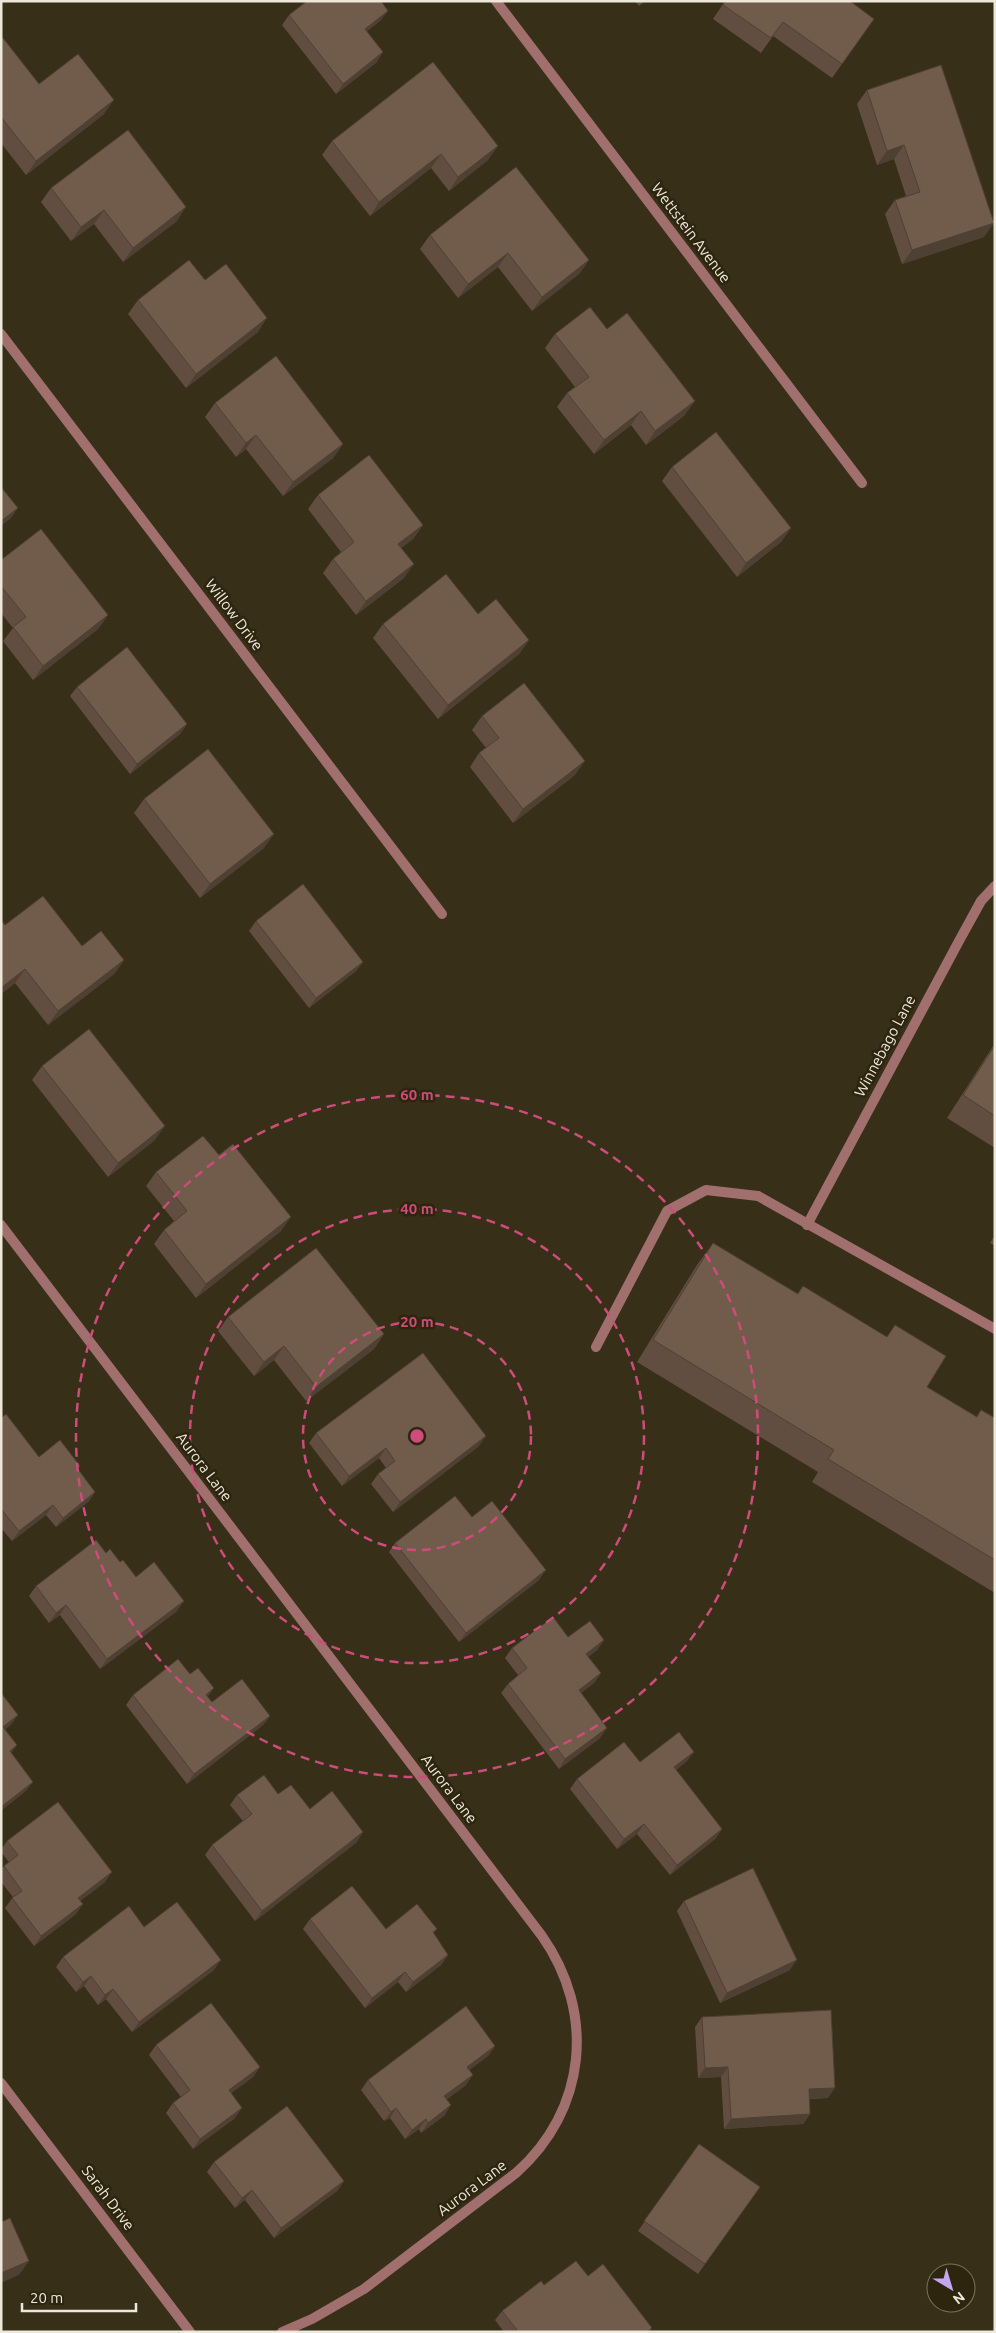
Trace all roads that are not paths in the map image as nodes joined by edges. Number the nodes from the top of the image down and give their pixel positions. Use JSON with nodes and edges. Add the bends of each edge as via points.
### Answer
{"nodes":[{"id":1,"x":496,"y":1,"type":"edge"},
{"id":2,"x":1,"y":334,"type":"edge"},
{"id":3,"x":862,"y":483,"type":"dead end"},
{"id":4,"x":995,"y":886,"type":"edge"},
{"id":5,"x":442,"y":914,"type":"dead end"},
{"id":6,"x":1,"y":1225,"type":"edge"},
{"id":7,"x":807,"y":1225,"type":"junction"},
{"id":8,"x":995,"y":1329,"type":"edge"},
{"id":9,"x":596,"y":1347,"type":"dead end"},
{"id":10,"x":1,"y":2083,"type":"edge"},
{"id":11,"x":190,"y":2332,"type":"edge"},
{"id":12,"x":282,"y":2332,"type":"edge"}],
"edges":[{"from":1,"to":3,"type":"street","name":"Wettstein Avenue"},
{"from":2,"to":5,"type":"street","name":"Willow Drive"},
{"from":4,"to":7,"type":"street","name":"Winnebago Lane","via":[[981,901],[958,941]]},
{"from":6,"to":12,"type":"street","name":"Aurora Lane","via":[[542,1936],[560,1967],[572,2002],[577,2037],[570,2091],[556,2124],[535,2154],[516,2173],[364,2289]]},
{"from":7,"to":8,"type":"street"},
{"from":7,"to":9,"type":"street","via":[[758,1196],[706,1190],[667,1211]]},
{"from":10,"to":11,"type":"street","name":"Sarah Drive"}]}
